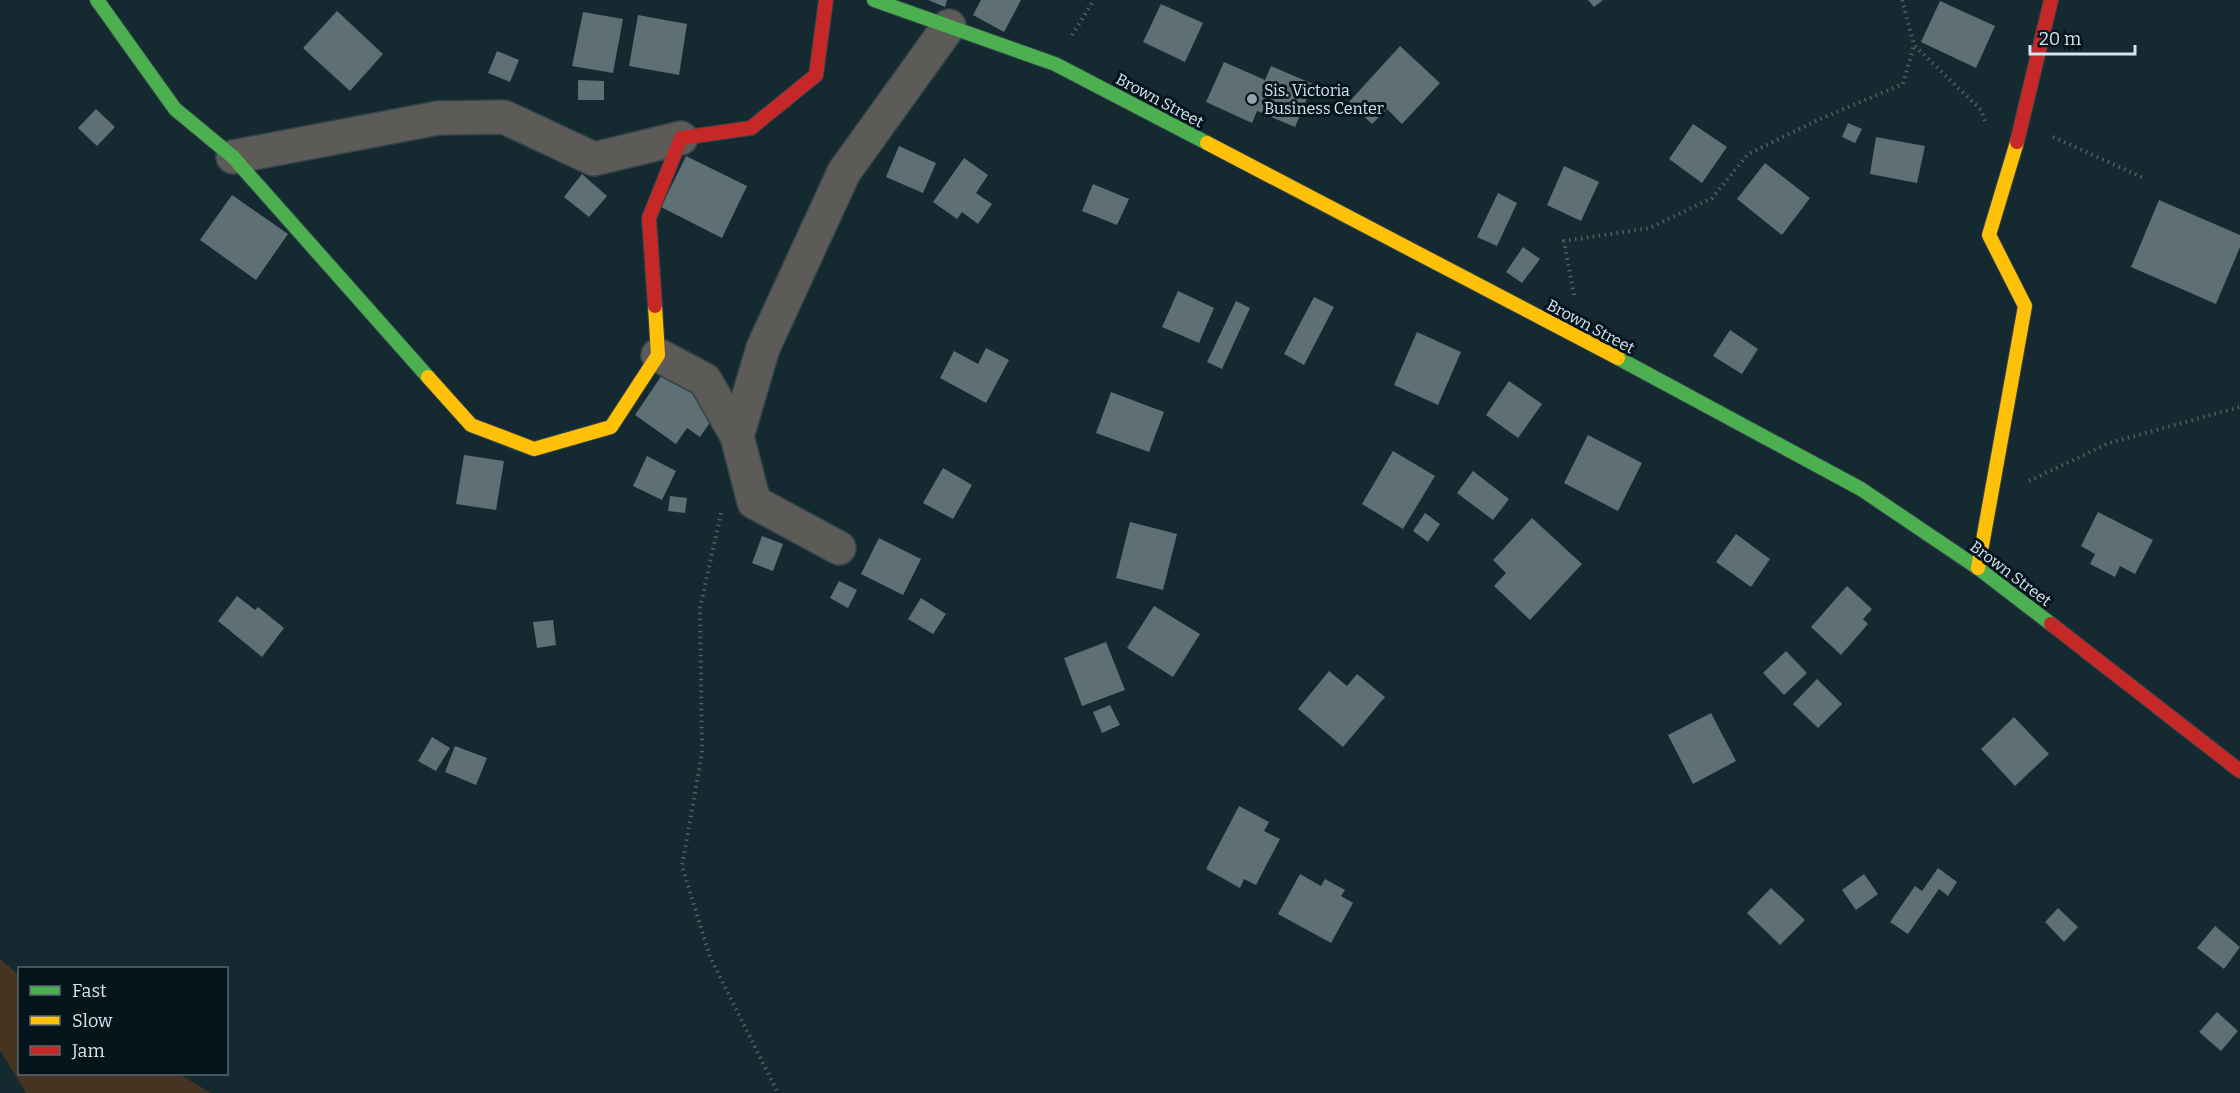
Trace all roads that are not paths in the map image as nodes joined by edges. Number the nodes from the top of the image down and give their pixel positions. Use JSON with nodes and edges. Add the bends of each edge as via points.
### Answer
{"nodes":[{"id":1,"x":97,"y":0,"type":"edge"},
{"id":2,"x":826,"y":0,"type":"edge"},
{"id":3,"x":874,"y":0,"type":"edge"},
{"id":4,"x":2052,"y":0,"type":"edge"},
{"id":5,"x":949,"y":26,"type":"junction"},
{"id":6,"x":681,"y":138,"type":"junction"},
{"id":7,"x":232,"y":157,"type":"junction"},
{"id":8,"x":658,"y":355,"type":"junction"},
{"id":9,"x":737,"y":436,"type":"junction"},
{"id":10,"x":839,"y":548,"type":"dead end"},
{"id":11,"x":1978,"y":568,"type":"junction"},
{"id":12,"x":2240,"y":771,"type":"edge"}],
"edges":[{"from":1,"to":7,"type":"street","via":[[175,109]]},
{"from":2,"to":6,"type":"street","via":[[816,75],[751,128]]},
{"from":3,"to":5,"type":"street","name":"Brown Street"},
{"from":4,"to":11,"type":"street","via":[[2022,126],[1989,235],[2025,306]]},
{"from":5,"to":9,"type":"street","via":[[844,172],[763,348]]},
{"from":5,"to":11,"type":"street","name":"Brown Street","via":[[1054,64],[1587,341],[1861,489]]},
{"from":6,"to":7,"type":"street","via":[[594,159],[504,117],[438,118]]},
{"from":6,"to":8,"type":"street","via":[[649,218]]},
{"from":7,"to":8,"type":"street","via":[[471,425],[534,449],[610,427]]},
{"from":8,"to":9,"type":"street","via":[[705,380]]},
{"from":9,"to":10,"type":"street","via":[[754,502]]},
{"from":11,"to":12,"type":"street","name":"Brown Street"}]}
